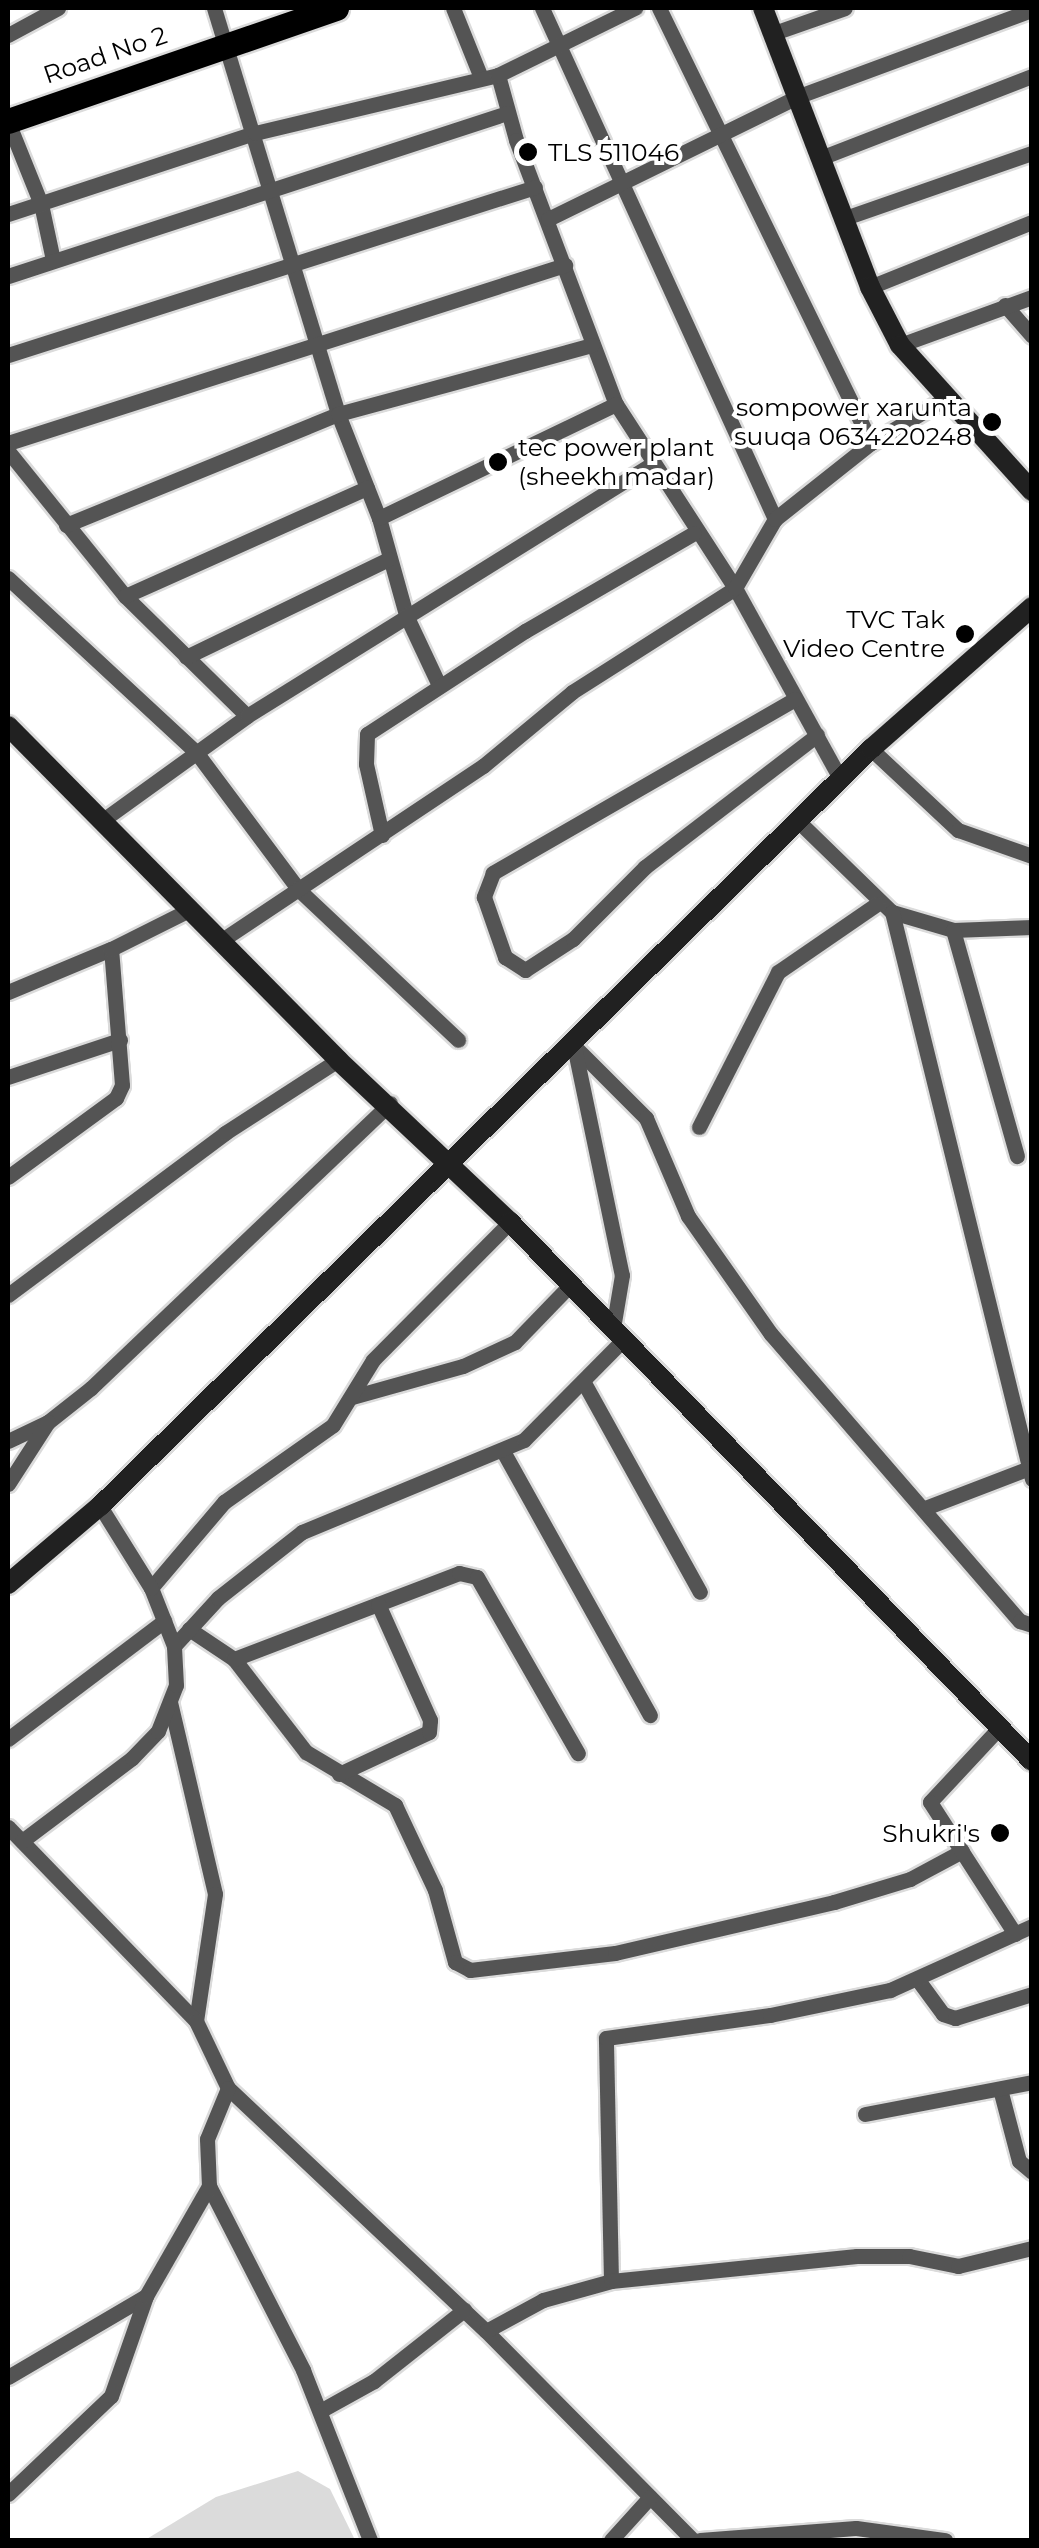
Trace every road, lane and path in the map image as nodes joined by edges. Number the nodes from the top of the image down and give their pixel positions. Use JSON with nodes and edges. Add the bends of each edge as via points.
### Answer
{"nodes":[{"id":1,"x":58,"y":8,"type":"edge"},
{"id":2,"x":214,"y":8,"type":"edge"},
{"id":3,"x":336,"y":8,"type":"edge"},
{"id":4,"x":453,"y":8,"type":"edge"},
{"id":5,"x":542,"y":8,"type":"edge"},
{"id":6,"x":635,"y":8,"type":"edge"},
{"id":7,"x":659,"y":8,"type":"edge"},
{"id":8,"x":763,"y":8,"type":"edge"},
{"id":9,"x":845,"y":8,"type":"edge"},
{"id":10,"x":1032,"y":10,"type":"edge"},
{"id":11,"x":38,"y":12,"type":"edge"},
{"id":12,"x":774,"y":33,"type":"junction"},
{"id":13,"x":8,"y":35,"type":"edge"},
{"id":14,"x":561,"y":40,"type":"junction"},
{"id":15,"x":230,"y":44,"type":"junction"},
{"id":16,"x":480,"y":75,"type":"junction"},
{"id":17,"x":498,"y":75,"type":"junction"},
{"id":18,"x":1032,"y":76,"type":"edge"},
{"id":19,"x":798,"y":96,"type":"junction"},
{"id":20,"x":507,"y":113,"type":"junction"},
{"id":21,"x":8,"y":121,"type":"edge"},
{"id":22,"x":256,"y":133,"type":"junction"},
{"id":23,"x":726,"y":134,"type":"junction"},
{"id":24,"x":1032,"y":153,"type":"edge"},
{"id":25,"x":823,"y":157,"type":"junction"},
{"id":26,"x":622,"y":183,"type":"junction"},
{"id":27,"x":535,"y":187,"type":"junction"},
{"id":28,"x":271,"y":190,"type":"junction"},
{"id":29,"x":41,"y":204,"type":"junction"},
{"id":30,"x":8,"y":214,"type":"edge"},
{"id":31,"x":845,"y":218,"type":"junction"},
{"id":32,"x":548,"y":219,"type":"junction"},
{"id":33,"x":1032,"y":222,"type":"edge"},
{"id":34,"x":53,"y":260,"type":"junction"},
{"id":35,"x":296,"y":262,"type":"junction"},
{"id":36,"x":565,"y":265,"type":"junction"},
{"id":37,"x":8,"y":276,"type":"edge"},
{"id":38,"x":870,"y":287,"type":"junction"},
{"id":39,"x":1032,"y":296,"type":"edge"},
{"id":40,"x":1005,"y":306,"type":"junction"},
{"id":41,"x":1032,"y":336,"type":"edge"},
{"id":42,"x":592,"y":345,"type":"junction"},
{"id":43,"x":900,"y":345,"type":"junction"},
{"id":44,"x":319,"y":347,"type":"junction"},
{"id":45,"x":8,"y":355,"type":"edge"},
{"id":46,"x":943,"y":400,"type":"junction"},
{"id":47,"x":616,"y":404,"type":"junction"},
{"id":48,"x":338,"y":414,"type":"junction"},
{"id":49,"x":872,"y":443,"type":"junction"},
{"id":50,"x":8,"y":444,"type":"edge"},
{"id":51,"x":8,"y":452,"type":"edge"},
{"id":52,"x":650,"y":465,"type":"junction"},
{"id":53,"x":367,"y":488,"type":"junction"},
{"id":54,"x":1032,"y":491,"type":"edge"},
{"id":55,"x":379,"y":518,"type":"junction"},
{"id":56,"x":775,"y":519,"type":"junction"},
{"id":57,"x":66,"y":525,"type":"junction"},
{"id":58,"x":694,"y":533,"type":"junction"},
{"id":59,"x":389,"y":559,"type":"junction"},
{"id":60,"x":8,"y":578,"type":"edge"},
{"id":61,"x":736,"y":588,"type":"junction"},
{"id":62,"x":125,"y":596,"type":"junction"},
{"id":63,"x":1032,"y":607,"type":"edge"},
{"id":64,"x":406,"y":615,"type":"junction"},
{"id":65,"x":186,"y":657,"type":"junction"},
{"id":66,"x":439,"y":686,"type":"junction"},
{"id":67,"x":796,"y":698,"type":"junction"},
{"id":68,"x":246,"y":716,"type":"junction"},
{"id":69,"x":10,"y":734,"type":"edge"},
{"id":70,"x":817,"y":735,"type":"junction"},
{"id":71,"x":871,"y":748,"type":"junction"},
{"id":72,"x":196,"y":752,"type":"junction"},
{"id":73,"x":841,"y":780,"type":"junction"},
{"id":74,"x":103,"y":820,"type":"junction"},
{"id":75,"x":800,"y":822,"type":"junction"},
{"id":76,"x":382,"y":835,"type":"junction"},
{"id":77,"x":1032,"y":856,"type":"edge"},
{"id":78,"x":298,"y":889,"type":"junction"},
{"id":79,"x":885,"y":908,"type":"junction"},
{"id":80,"x":189,"y":910,"type":"junction"},
{"id":81,"x":1032,"y":927,"type":"edge"},
{"id":82,"x":953,"y":930,"type":"junction"},
{"id":83,"x":222,"y":940,"type":"junction"},
{"id":84,"x":111,"y":949,"type":"junction"},
{"id":85,"x":8,"y":992,"type":"edge"},
{"id":86,"x":120,"y":1040,"type":"junction"},
{"id":87,"x":458,"y":1040,"type":"dead end"},
{"id":88,"x":574,"y":1046,"type":"junction"},
{"id":89,"x":338,"y":1060,"type":"junction"},
{"id":90,"x":8,"y":1077,"type":"edge"},
{"id":91,"x":390,"y":1103,"type":"junction"},
{"id":92,"x":699,"y":1127,"type":"dead end"},
{"id":93,"x":1017,"y":1156,"type":"dead end"},
{"id":94,"x":449,"y":1161,"type":"junction"},
{"id":95,"x":8,"y":1177,"type":"edge"},
{"id":96,"x":510,"y":1222,"type":"junction"},
{"id":97,"x":570,"y":1284,"type":"junction"},
{"id":98,"x":8,"y":1295,"type":"edge"},
{"id":99,"x":619,"y":1334,"type":"junction"},
{"id":100,"x":583,"y":1381,"type":"junction"},
{"id":101,"x":352,"y":1397,"type":"junction"},
{"id":102,"x":48,"y":1422,"type":"junction"},
{"id":103,"x":8,"y":1441,"type":"edge"},
{"id":104,"x":504,"y":1453,"type":"junction"},
{"id":105,"x":1030,"y":1474,"type":"edge"},
{"id":106,"x":8,"y":1484,"type":"edge"},
{"id":107,"x":100,"y":1506,"type":"junction"},
{"id":108,"x":925,"y":1508,"type":"junction"},
{"id":109,"x":8,"y":1584,"type":"edge"},
{"id":110,"x":151,"y":1588,"type":"junction"},
{"id":111,"x":700,"y":1592,"type":"dead end"},
{"id":112,"x":378,"y":1604,"type":"junction"},
{"id":113,"x":164,"y":1622,"type":"junction"},
{"id":114,"x":1032,"y":1625,"type":"edge"},
{"id":115,"x":189,"y":1629,"type":"junction"},
{"id":116,"x":174,"y":1646,"type":"junction"},
{"id":117,"x":234,"y":1660,"type":"junction"},
{"id":118,"x":170,"y":1702,"type":"junction"},
{"id":119,"x":650,"y":1716,"type":"dead end"},
{"id":120,"x":999,"y":1728,"type":"junction"},
{"id":121,"x":8,"y":1738,"type":"edge"},
{"id":122,"x":578,"y":1754,"type":"dead end"},
{"id":123,"x":1032,"y":1761,"type":"edge"},
{"id":124,"x":339,"y":1774,"type":"junction"},
{"id":125,"x":8,"y":1828,"type":"edge"},
{"id":126,"x":22,"y":1842,"type":"junction"},
{"id":127,"x":962,"y":1851,"type":"junction"},
{"id":128,"x":1032,"y":1926,"type":"edge"},
{"id":129,"x":1015,"y":1934,"type":"junction"},
{"id":130,"x":918,"y":1980,"type":"junction"},
{"id":131,"x":1032,"y":1994,"type":"edge"},
{"id":132,"x":196,"y":2021,"type":"junction"},
{"id":133,"x":1032,"y":2082,"type":"edge"},
{"id":134,"x":228,"y":2088,"type":"junction"},
{"id":135,"x":1000,"y":2089,"type":"junction"},
{"id":136,"x":864,"y":2114,"type":"dead end"},
{"id":137,"x":1032,"y":2172,"type":"edge"},
{"id":138,"x":209,"y":2186,"type":"junction"},
{"id":139,"x":1032,"y":2248,"type":"edge"},
{"id":140,"x":611,"y":2281,"type":"junction"},
{"id":141,"x":146,"y":2296,"type":"junction"},
{"id":142,"x":464,"y":2310,"type":"junction"},
{"id":143,"x":486,"y":2331,"type":"junction"},
{"id":144,"x":8,"y":2378,"type":"edge"},
{"id":145,"x":320,"y":2411,"type":"junction"},
{"id":146,"x":8,"y":2494,"type":"edge"},
{"id":147,"x":650,"y":2497,"type":"junction"},
{"id":148,"x":370,"y":2540,"type":"edge"},
{"id":149,"x":611,"y":2540,"type":"edge"},
{"id":150,"x":692,"y":2540,"type":"edge"},
{"id":151,"x":700,"y":2540,"type":"edge"},
{"id":152,"x":944,"y":2540,"type":"edge"}],
"edges":[{"from":1,"to":11,"type":"street"},
{"from":2,"to":15,"type":"street"},
{"from":3,"to":15,"type":"main road","name":"Road No 2"},
{"from":4,"to":16,"type":"street"},
{"from":5,"to":14,"type":"street"},
{"from":6,"to":14,"type":"street"},
{"from":7,"to":23,"type":"street"},
{"from":8,"to":12,"type":"street"},
{"from":9,"to":12,"type":"street"},
{"from":10,"to":19,"type":"street"},
{"from":11,"to":13,"type":"street"},
{"from":12,"to":19,"type":"street"},
{"from":14,"to":17,"type":"street"},
{"from":14,"to":26,"type":"street"},
{"from":15,"to":21,"type":"main road","name":"Road No 2"},
{"from":15,"to":22,"type":"street"},
{"from":16,"to":17,"type":"street"},
{"from":16,"to":22,"type":"street"},
{"from":17,"to":20,"type":"street"},
{"from":18,"to":25,"type":"street"},
{"from":19,"to":23,"type":"street"},
{"from":19,"to":25,"type":"street"},
{"from":20,"to":27,"type":"street"},
{"from":20,"to":28,"type":"street"},
{"from":21,"to":29,"type":"street"},
{"from":22,"to":28,"type":"street"},
{"from":22,"to":29,"type":"street"},
{"from":23,"to":26,"type":"street"},
{"from":23,"to":49,"type":"street"},
{"from":24,"to":31,"type":"street"},
{"from":25,"to":31,"type":"street"},
{"from":26,"to":32,"type":"street"},
{"from":26,"to":56,"type":"street"},
{"from":27,"to":32,"type":"street"},
{"from":27,"to":35,"type":"street"},
{"from":28,"to":34,"type":"street"},
{"from":28,"to":35,"type":"street"},
{"from":29,"to":30,"type":"street"},
{"from":29,"to":34,"type":"street"},
{"from":31,"to":38,"type":"street"},
{"from":32,"to":36,"type":"street"},
{"from":33,"to":38,"type":"street"},
{"from":34,"to":37,"type":"street"},
{"from":35,"to":44,"type":"street"},
{"from":35,"to":45,"type":"street"},
{"from":36,"to":42,"type":"street"},
{"from":36,"to":44,"type":"street"},
{"from":38,"to":43,"type":"street"},
{"from":39,"to":40,"type":"street"},
{"from":40,"to":41,"type":"street"},
{"from":40,"to":43,"type":"street"},
{"from":42,"to":47,"type":"street"},
{"from":42,"to":48,"type":"street"},
{"from":43,"to":46,"type":"street"},
{"from":44,"to":48,"type":"street"},
{"from":44,"to":50,"type":"street"},
{"from":46,"to":49,"type":"street"},
{"from":46,"to":54,"type":"street"},
{"from":47,"to":52,"type":"street"},
{"from":47,"to":55,"type":"street","via":[[508,462]]},
{"from":48,"to":53,"type":"street"},
{"from":48,"to":57,"type":"street"},
{"from":49,"to":56,"type":"street"},
{"from":51,"to":57,"type":"street"},
{"from":52,"to":58,"type":"street"},
{"from":52,"to":64,"type":"street"},
{"from":53,"to":55,"type":"street"},
{"from":53,"to":62,"type":"street"},
{"from":55,"to":59,"type":"street"},
{"from":56,"to":61,"type":"street"},
{"from":57,"to":62,"type":"street"},
{"from":58,"to":61,"type":"street"},
{"from":58,"to":66,"type":"street"},
{"from":59,"to":64,"type":"street"},
{"from":59,"to":65,"type":"street"},
{"from":60,"to":72,"type":"street"},
{"from":61,"to":67,"type":"street"},
{"from":61,"to":76,"type":"street","via":[[572,692],[483,766]]},
{"from":62,"to":65,"type":"street"},
{"from":63,"to":71,"type":"street"},
{"from":64,"to":66,"type":"street"},
{"from":64,"to":68,"type":"street"},
{"from":65,"to":68,"type":"street"},
{"from":66,"to":76,"type":"street","via":[[365,738]]},
{"from":67,"to":70,"type":"street"},
{"from":67,"to":70,"type":"street","via":[[493,873],[484,897],[505,957],[526,970],[573,939],[644,867]]},
{"from":68,"to":72,"type":"street"},
{"from":69,"to":74,"type":"street"},
{"from":70,"to":73,"type":"street"},
{"from":71,"to":73,"type":"street"},
{"from":71,"to":77,"type":"street","via":[[958,830]]},
{"from":72,"to":74,"type":"street"},
{"from":72,"to":78,"type":"street"},
{"from":73,"to":75,"type":"street"},
{"from":74,"to":80,"type":"street"},
{"from":75,"to":79,"type":"street"},
{"from":75,"to":88,"type":"street"},
{"from":76,"to":78,"type":"street"},
{"from":78,"to":83,"type":"street"},
{"from":78,"to":87,"type":"street"},
{"from":79,"to":82,"type":"street"},
{"from":79,"to":92,"type":"street","via":[[778,972]]},
{"from":79,"to":105,"type":"street"},
{"from":80,"to":83,"type":"street"},
{"from":80,"to":84,"type":"street"},
{"from":81,"to":82,"type":"street"},
{"from":82,"to":93,"type":"street"},
{"from":83,"to":89,"type":"street"},
{"from":84,"to":85,"type":"street"},
{"from":84,"to":86,"type":"street"},
{"from":86,"to":90,"type":"street"},
{"from":86,"to":95,"type":"street","via":[[122,1085],[112,1104]]},
{"from":88,"to":94,"type":"street"},
{"from":88,"to":99,"type":"street","via":[[622,1275]]},
{"from":88,"to":108,"type":"street","via":[[646,1118],[688,1216],[772,1334]]},
{"from":89,"to":91,"type":"street"},
{"from":89,"to":98,"type":"street","via":[[225,1133]]},
{"from":91,"to":94,"type":"street"},
{"from":91,"to":102,"type":"street"},
{"from":94,"to":96,"type":"street"},
{"from":94,"to":107,"type":"street"},
{"from":96,"to":97,"type":"street"},
{"from":96,"to":101,"type":"street","via":[[373,1360]]},
{"from":97,"to":99,"type":"street"},
{"from":97,"to":101,"type":"street","via":[[515,1342],[462,1366]]},
{"from":99,"to":100,"type":"street"},
{"from":99,"to":120,"type":"street"},
{"from":100,"to":104,"type":"street"},
{"from":100,"to":111,"type":"street"},
{"from":101,"to":110,"type":"street","via":[[304,1448],[224,1502]]},
{"from":102,"to":103,"type":"street"},
{"from":102,"to":106,"type":"street"},
{"from":104,"to":115,"type":"street","via":[[302,1532]]},
{"from":104,"to":119,"type":"street"},
{"from":105,"to":108,"type":"street"},
{"from":107,"to":109,"type":"street"},
{"from":107,"to":110,"type":"street"},
{"from":108,"to":114,"type":"street","via":[[1020,1621]]},
{"from":110,"to":113,"type":"street"},
{"from":112,"to":117,"type":"street"},
{"from":112,"to":122,"type":"street","via":[[459,1573],[477,1578]]},
{"from":112,"to":124,"type":"street","via":[[430,1720],[429,1732]]},
{"from":113,"to":116,"type":"street"},
{"from":113,"to":121,"type":"street"},
{"from":115,"to":116,"type":"street"},
{"from":115,"to":117,"type":"street"},
{"from":116,"to":118,"type":"street"},
{"from":117,"to":124,"type":"street","via":[[306,1752]]},
{"from":118,"to":126,"type":"street","via":[[158,1731],[132,1758]]},
{"from":118,"to":132,"type":"street","via":[[215,1894]]},
{"from":120,"to":123,"type":"street"},
{"from":120,"to":127,"type":"street","via":[[930,1795]]},
{"from":124,"to":127,"type":"street","via":[[369,1784],[396,1805],[435,1890],[455,1962],[470,1970],[614,1952],[834,1902],[910,1879]]},
{"from":125,"to":126,"type":"street"},
{"from":126,"to":132,"type":"street"},
{"from":127,"to":129,"type":"street"},
{"from":128,"to":129,"type":"street"},
{"from":129,"to":130,"type":"street"},
{"from":130,"to":131,"type":"street","via":[[943,2014],[956,2018]]},
{"from":130,"to":140,"type":"street","via":[[770,2016],[606,2038]]},
{"from":132,"to":134,"type":"street"},
{"from":133,"to":135,"type":"street"},
{"from":134,"to":138,"type":"street","via":[[207,2139]]},
{"from":134,"to":142,"type":"street"},
{"from":135,"to":136,"type":"street"},
{"from":135,"to":137,"type":"street","via":[[1019,2161]]},
{"from":138,"to":141,"type":"street"},
{"from":138,"to":145,"type":"street"},
{"from":139,"to":140,"type":"street","via":[[958,2266],[857,2256]]},
{"from":140,"to":143,"type":"street","via":[[543,2300]]},
{"from":141,"to":144,"type":"street"},
{"from":141,"to":146,"type":"street","via":[[111,2396]]},
{"from":142,"to":143,"type":"street"},
{"from":142,"to":145,"type":"street","via":[[374,2381]]},
{"from":143,"to":147,"type":"street"},
{"from":145,"to":148,"type":"street"},
{"from":147,"to":149,"type":"street"},
{"from":147,"to":150,"type":"street"},
{"from":151,"to":152,"type":"street","via":[[856,2528]]}]}
